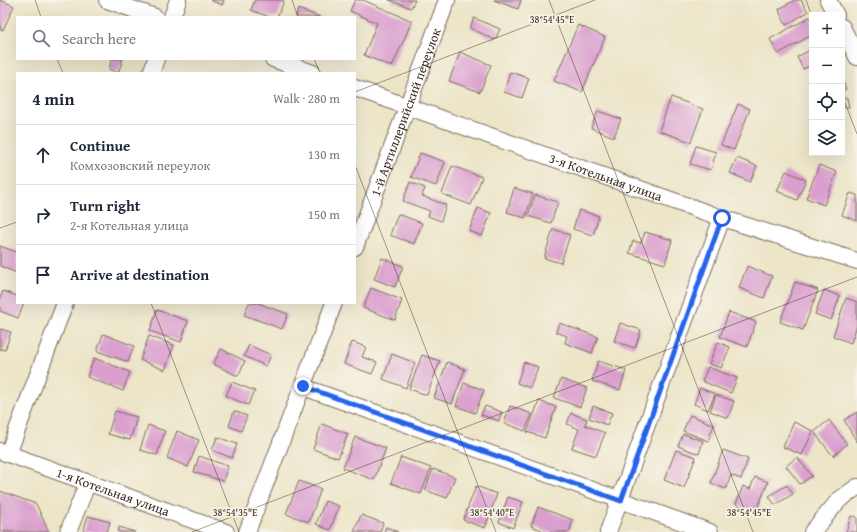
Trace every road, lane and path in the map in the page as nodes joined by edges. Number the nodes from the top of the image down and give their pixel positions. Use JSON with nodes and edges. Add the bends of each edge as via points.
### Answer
{"nodes":[{"id":1,"x":107,"y":0,"type":"edge"},
{"id":2,"x":178,"y":0,"type":"edge"},
{"id":3,"x":447,"y":0,"type":"edge"},
{"id":4,"x":828,"y":0,"type":"edge"},
{"id":5,"x":834,"y":12,"type":"edge"},
{"id":6,"x":152,"y":16,"type":"edge"},
{"id":7,"x":172,"y":16,"type":"edge"},
{"id":8,"x":845,"y":33,"type":"edge"},
{"id":9,"x":857,"y":57,"type":"edge"},
{"id":10,"x":156,"y":60,"type":"edge"},
{"id":11,"x":277,"y":60,"type":"edge"},
{"id":12,"x":151,"y":72,"type":"edge"},
{"id":13,"x":310,"y":72,"type":"edge"},
{"id":14,"x":356,"y":88,"type":"edge"},
{"id":15,"x":407,"y":106,"type":"junction"},
{"id":16,"x":722,"y":218,"type":"junction"},
{"id":17,"x":356,"y":243,"type":"edge"},
{"id":18,"x":857,"y":261,"type":"edge"},
{"id":19,"x":65,"y":304,"type":"edge"},
{"id":20,"x":334,"y":304,"type":"edge"},
{"id":21,"x":303,"y":386,"type":"junction"},
{"id":22,"x":4,"y":453,"type":"edge"},
{"id":23,"x":88,"y":482,"type":"junction"},
{"id":24,"x":857,"y":487,"type":"edge"},
{"id":25,"x":621,"y":501,"type":"junction"},
{"id":26,"x":68,"y":532,"type":"edge"},
{"id":27,"x":226,"y":532,"type":"edge"},
{"id":28,"x":247,"y":532,"type":"edge"},
{"id":29,"x":608,"y":532,"type":"edge"},
{"id":30,"x":710,"y":532,"type":"edge"},
{"id":31,"x":812,"y":532,"type":"edge"}],
"edges":[{"from":1,"to":6,"type":"street"},
{"from":2,"to":7,"type":"street"},
{"from":3,"to":15,"type":"street","name":"1-й Артиллерийский переулок"},
{"from":4,"to":5,"type":"street"},
{"from":8,"to":9,"type":"street"},
{"from":10,"to":12,"type":"street"},
{"from":11,"to":13,"type":"street"},
{"from":14,"to":15,"type":"street","name":"3-я Котельная улица"},
{"from":15,"to":16,"type":"street","name":"3-я Котельная улица"},
{"from":15,"to":17,"type":"street","name":"1-й Артиллерийский переулок"},
{"from":16,"to":18,"type":"street","name":"3-я Котельная улица"},
{"from":16,"to":25,"type":"street"},
{"from":19,"to":22,"type":"street"},
{"from":20,"to":21,"type":"street"},
{"from":21,"to":25,"type":"street"},
{"from":21,"to":28,"type":"street"},
{"from":22,"to":23,"type":"street","name":"1-я Котельная улица"},
{"from":23,"to":26,"type":"street"},
{"from":23,"to":27,"type":"street","name":"1-я Котельная улица"},
{"from":24,"to":31,"type":"street","via":[[839,500]]},
{"from":25,"to":29,"type":"street"},
{"from":25,"to":30,"type":"street"}]}
